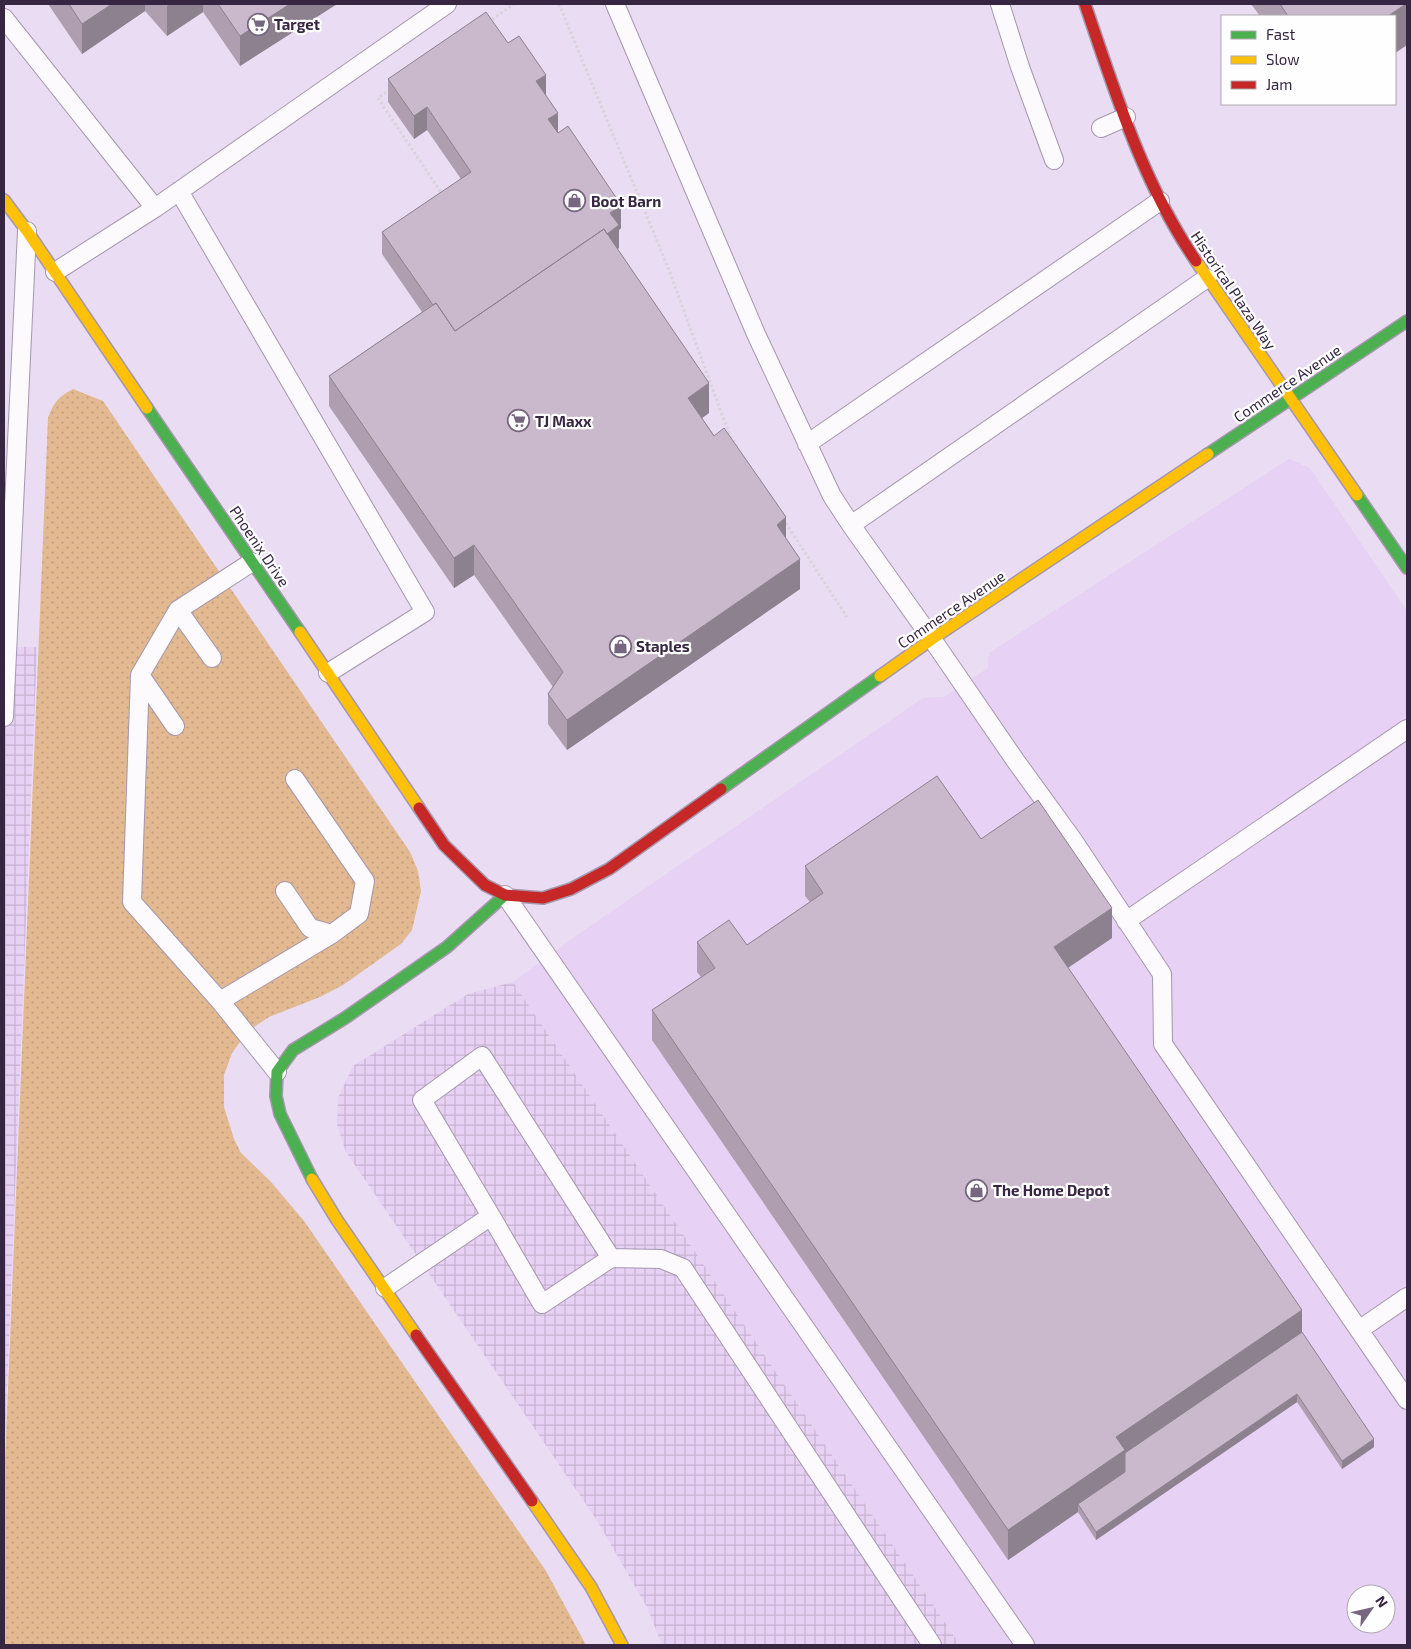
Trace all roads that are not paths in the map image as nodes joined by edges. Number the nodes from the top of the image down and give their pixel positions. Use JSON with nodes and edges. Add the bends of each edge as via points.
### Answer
{"nodes":[{"id":1,"x":447,"y":4,"type":"edge"},
{"id":2,"x":615,"y":4,"type":"edge"},
{"id":3,"x":1000,"y":4,"type":"edge"},
{"id":4,"x":1085,"y":4,"type":"edge"},
{"id":5,"x":4,"y":18,"type":"edge"},
{"id":6,"x":1126,"y":118,"type":"junction"},
{"id":7,"x":1101,"y":128,"type":"dead end"},
{"id":8,"x":1054,"y":160,"type":"dead end"},
{"id":9,"x":179,"y":191,"type":"junction"},
{"id":10,"x":4,"y":200,"type":"edge"},
{"id":11,"x":1160,"y":201,"type":"junction"},
{"id":12,"x":155,"y":208,"type":"junction"},
{"id":13,"x":27,"y":231,"type":"junction"},
{"id":14,"x":55,"y":272,"type":"junction"},
{"id":15,"x":1207,"y":278,"type":"junction"},
{"id":16,"x":1407,"y":321,"type":"edge"},
{"id":17,"x":1290,"y":398,"type":"junction"},
{"id":18,"x":807,"y":444,"type":"junction"},
{"id":19,"x":851,"y":525,"type":"junction"},
{"id":20,"x":252,"y":562,"type":"junction"},
{"id":21,"x":1407,"y":568,"type":"edge"},
{"id":22,"x":178,"y":610,"type":"junction"},
{"id":23,"x":932,"y":638,"type":"junction"},
{"id":24,"x":212,"y":658,"type":"dead end"},
{"id":25,"x":328,"y":673,"type":"junction"},
{"id":26,"x":140,"y":675,"type":"junction"},
{"id":27,"x":4,"y":717,"type":"edge"},
{"id":28,"x":175,"y":726,"type":"dead end"},
{"id":29,"x":1407,"y":729,"type":"edge"},
{"id":30,"x":296,"y":780,"type":"dead end"},
{"id":31,"x":285,"y":891,"type":"dead end"},
{"id":32,"x":505,"y":895,"type":"junction"},
{"id":33,"x":1126,"y":921,"type":"junction"},
{"id":34,"x":332,"y":934,"type":"junction"},
{"id":35,"x":220,"y":1001,"type":"junction"},
{"id":36,"x":277,"y":1072,"type":"junction"},
{"id":37,"x":492,"y":1216,"type":"junction"},
{"id":38,"x":611,"y":1258,"type":"junction"},
{"id":39,"x":385,"y":1288,"type":"junction"},
{"id":40,"x":1407,"y":1297,"type":"edge"},
{"id":41,"x":1359,"y":1330,"type":"junction"},
{"id":42,"x":1407,"y":1400,"type":"edge"},
{"id":43,"x":622,"y":1645,"type":"edge"},
{"id":44,"x":932,"y":1645,"type":"edge"},
{"id":45,"x":1025,"y":1645,"type":"edge"}],
"edges":[{"from":1,"to":9,"type":"lane"},
{"from":2,"to":18,"type":"lane","via":[[756,334]]},
{"from":3,"to":8,"type":"lane"},
{"from":4,"to":6,"type":"street","name":"Historical Plaza Way"},
{"from":5,"to":12,"type":"lane"},
{"from":6,"to":7,"type":"lane"},
{"from":6,"to":11,"type":"street","name":"Historical Plaza Way"},
{"from":9,"to":12,"type":"lane"},
{"from":9,"to":25,"type":"lane","via":[[425,612]]},
{"from":10,"to":13,"type":"street","name":"Phoenix Drive"},
{"from":11,"to":15,"type":"street","name":"Historical Plaza Way"},
{"from":11,"to":18,"type":"lane"},
{"from":12,"to":14,"type":"lane"},
{"from":13,"to":14,"type":"street","name":"Phoenix Drive"},
{"from":13,"to":27,"type":"lane"},
{"from":14,"to":20,"type":"street","name":"Phoenix Drive"},
{"from":15,"to":17,"type":"street","name":"Historical Plaza Way"},
{"from":15,"to":19,"type":"lane"},
{"from":16,"to":17,"type":"street","name":"Commerce Avenue"},
{"from":17,"to":21,"type":"street","name":"Historical Plaza Way"},
{"from":17,"to":23,"type":"street","name":"Commerce Avenue"},
{"from":18,"to":19,"type":"lane","via":[[832,496]]},
{"from":19,"to":23,"type":"lane"},
{"from":20,"to":22,"type":"lane"},
{"from":20,"to":25,"type":"street","name":"Phoenix Drive"},
{"from":22,"to":24,"type":"lane"},
{"from":22,"to":26,"type":"lane"},
{"from":23,"to":32,"type":"street","name":"Commerce Avenue","via":[[609,869],[571,889],[543,898]]},
{"from":23,"to":33,"type":"lane"},
{"from":25,"to":32,"type":"street","name":"Phoenix Drive","via":[[444,845],[486,885]]},
{"from":26,"to":28,"type":"lane"},
{"from":26,"to":35,"type":"lane","via":[[132,902]]},
{"from":29,"to":33,"type":"lane"},
{"from":30,"to":34,"type":"lane","via":[[365,881],[359,914]]},
{"from":31,"to":34,"type":"lane","via":[[310,928]]},
{"from":32,"to":36,"type":"street","via":[[447,947],[345,1018],[292,1050]]},
{"from":32,"to":45,"type":"lane"},
{"from":33,"to":41,"type":"lane","via":[[1162,974],[1163,1044]]},
{"from":34,"to":35,"type":"lane"},
{"from":35,"to":36,"type":"lane"},
{"from":36,"to":39,"type":"street","via":[[276,1096],[280,1114],[301,1158],[337,1220]]},
{"from":37,"to":38,"type":"lane","via":[[542,1304]]},
{"from":37,"to":38,"type":"lane","via":[[422,1100],[482,1056]]},
{"from":37,"to":39,"type":"lane"},
{"from":38,"to":44,"type":"lane","via":[[661,1258],[682,1268]]},
{"from":39,"to":43,"type":"street","via":[[591,1587]]},
{"from":40,"to":41,"type":"lane"},
{"from":41,"to":42,"type":"lane"}]}
